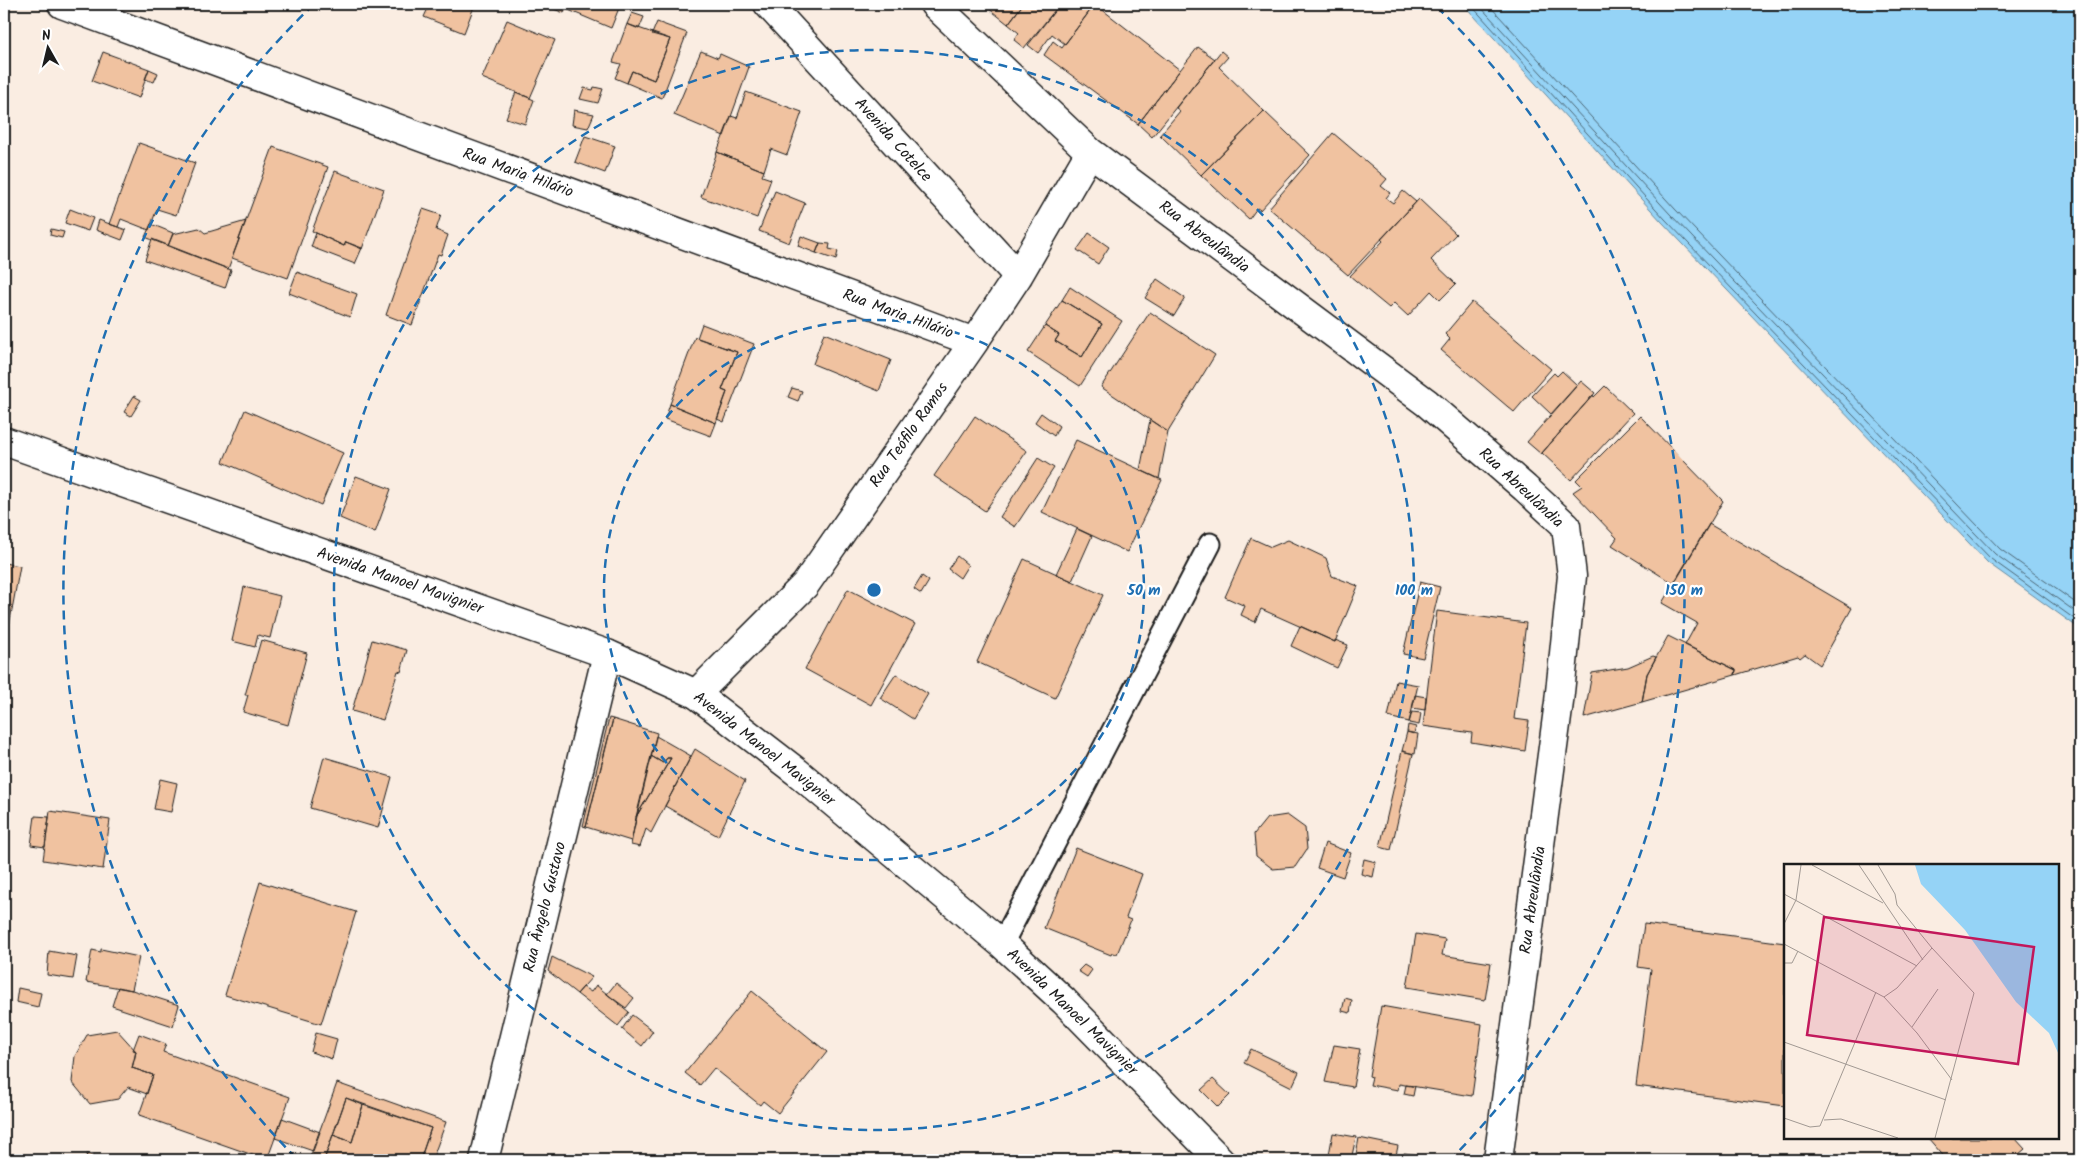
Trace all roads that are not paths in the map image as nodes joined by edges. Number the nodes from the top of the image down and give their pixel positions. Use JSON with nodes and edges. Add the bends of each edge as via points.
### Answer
{"nodes":[{"id":1,"x":62,"y":4,"type":"edge"},
{"id":2,"x":768,"y":4,"type":"edge"},
{"id":3,"x":934,"y":4,"type":"edge"},
{"id":4,"x":1090,"y":152,"type":"junction"},
{"id":5,"x":1018,"y":276,"type":"junction"},
{"id":6,"x":974,"y":342,"type":"junction"},
{"id":7,"x":4,"y":441,"type":"edge"},
{"id":8,"x":1210,"y":544,"type":"dead end"},
{"id":9,"x":607,"y":654,"type":"junction"},
{"id":10,"x":696,"y":694,"type":"junction"},
{"id":11,"x":1002,"y":944,"type":"junction"},
{"id":12,"x":484,"y":1160,"type":"edge"},
{"id":13,"x":1220,"y":1160,"type":"edge"},
{"id":14,"x":1498,"y":1160,"type":"edge"}],
"edges":[{"from":1,"to":6,"type":"street","name":"Rua Maria Hilário"},
{"from":2,"to":5,"type":"street","name":"Avenida Cotelce"},
{"from":3,"to":4,"type":"street"},
{"from":4,"to":5,"type":"street","name":"Rua Teófilo Ramos"},
{"from":4,"to":14,"type":"street","name":"Rua Abreulândia","via":[[1427,403],[1566,526],[1572,576],[1559,702]]},
{"from":5,"to":6,"type":"street","name":"Rua Teófilo Ramos"},
{"from":6,"to":10,"type":"street","name":"Rua Teófilo Ramos","via":[[805,585]]},
{"from":7,"to":9,"type":"street","name":"Avenida Manoel Mavignier"},
{"from":8,"to":11,"type":"lane"},
{"from":9,"to":10,"type":"street","name":"Avenida Manoel Mavignier"},
{"from":9,"to":12,"type":"street","name":"Rua Ângelo Gustavo"},
{"from":10,"to":11,"type":"street","name":"Avenida Manoel Mavignier","via":[[796,772]]},
{"from":11,"to":13,"type":"street","name":"Avenida Manoel Mavignier","via":[[1064,1001]]}]}
